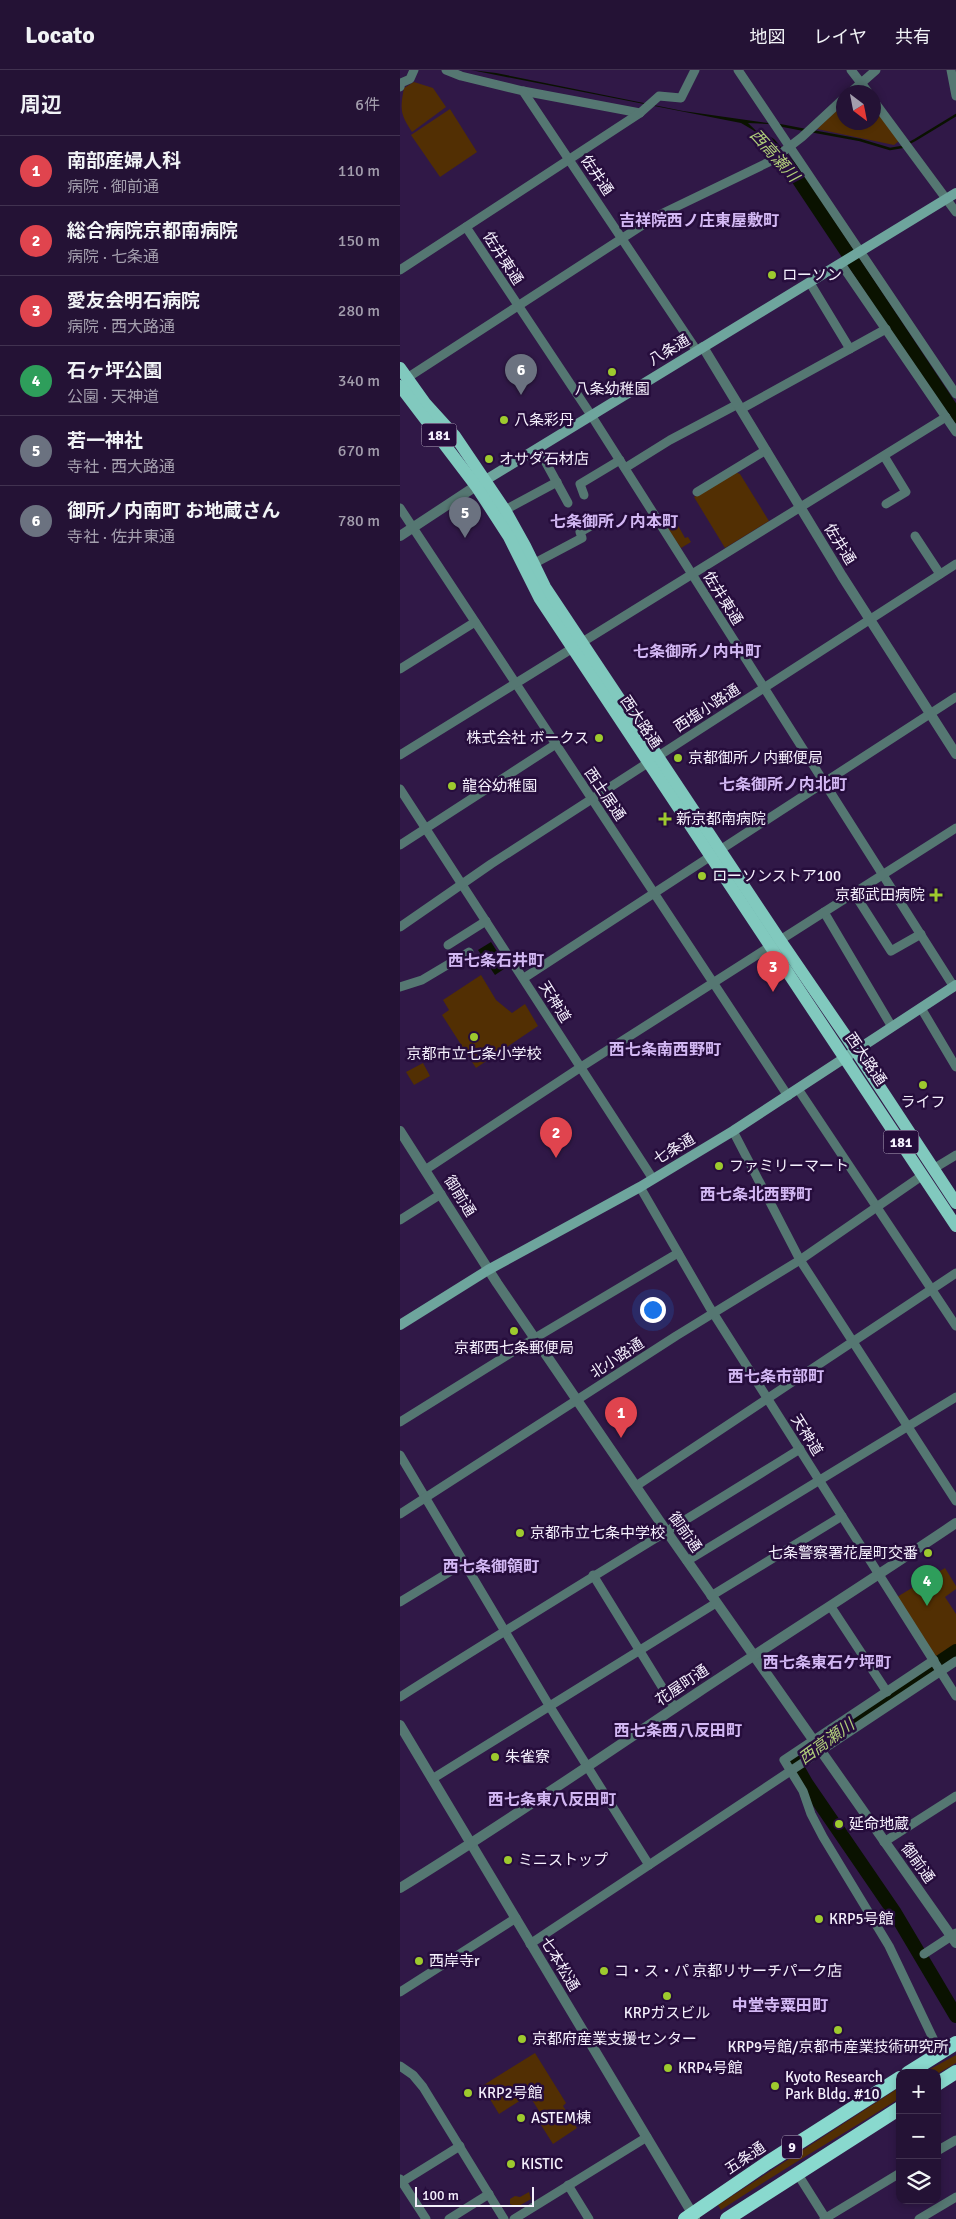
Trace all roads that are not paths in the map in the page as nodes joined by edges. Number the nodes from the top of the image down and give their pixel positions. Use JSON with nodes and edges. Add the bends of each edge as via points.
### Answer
{"nodes":[{"id":1,"x":414,"y":70,"type":"edge"},
{"id":2,"x":446,"y":70,"type":"edge"},
{"id":3,"x":696,"y":70,"type":"edge"},
{"id":4,"x":738,"y":70,"type":"edge"},
{"id":5,"x":851,"y":70,"type":"edge"},
{"id":6,"x":876,"y":70,"type":"edge"},
{"id":7,"x":951,"y":70,"type":"edge"},
{"id":8,"x":861,"y":84,"type":"joint"},
{"id":9,"x":400,"y":87,"type":"edge"},
{"id":10,"x":522,"y":90,"type":"junction"},
{"id":11,"x":956,"y":96,"type":"edge"},
{"id":12,"x":836,"y":106,"type":"edge"},
{"id":13,"x":881,"y":109,"type":"edge"},
{"id":14,"x":640,"y":113,"type":"junction"},
{"id":15,"x":788,"y":148,"type":"junction"},
{"id":16,"x":569,"y":160,"type":"junction"},
{"id":17,"x":956,"y":193,"type":"edge"},
{"id":18,"x":946,"y":199,"type":"junction"},
{"id":19,"x":956,"y":212,"type":"edge"},
{"id":20,"x":466,"y":227,"type":"junction"},
{"id":21,"x":622,"y":239,"type":"junction"},
{"id":22,"x":861,"y":251,"type":"junction"},
{"id":23,"x":841,"y":264,"type":"junction"},
{"id":24,"x":400,"y":270,"type":"edge"},
{"id":25,"x":810,"y":283,"type":"junction"},
{"id":26,"x":519,"y":307,"type":"junction"},
{"id":27,"x":886,"y":329,"type":"junction"},
{"id":28,"x":700,"y":349,"type":"junction"},
{"id":29,"x":850,"y":349,"type":"junction"},
{"id":30,"x":402,"y":378,"type":"edge"},
{"id":31,"x":956,"y":394,"type":"edge"},
{"id":32,"x":739,"y":407,"type":"junction"},
{"id":33,"x":591,"y":415,"type":"junction"},
{"id":34,"x":946,"y":417,"type":"junction"},
{"id":35,"x":956,"y":432,"type":"edge"},
{"id":36,"x":538,"y":448,"type":"junction"},
{"id":37,"x":766,"y":450,"type":"junction"},
{"id":38,"x":884,"y":456,"type":"junction"},
{"id":39,"x":622,"y":464,"type":"junction"},
{"id":40,"x":557,"y":482,"type":"junction"},
{"id":41,"x":480,"y":483,"type":"junction"},
{"id":42,"x":697,"y":492,"type":"dead end"},
{"id":43,"x":584,"y":494,"type":"dead end"},
{"id":44,"x":568,"y":503,"type":"dead end"},
{"id":45,"x":886,"y":504,"type":"dead end"},
{"id":46,"x":800,"y":507,"type":"junction"},
{"id":47,"x":400,"y":508,"type":"edge"},
{"id":48,"x":505,"y":510,"type":"junction"},
{"id":49,"x":601,"y":520,"type":"dead end"},
{"id":50,"x":413,"y":528,"type":"junction"},
{"id":51,"x":400,"y":536,"type":"edge"},
{"id":52,"x":915,"y":536,"type":"dead end"},
{"id":53,"x":533,"y":564,"type":"junction"},
{"id":54,"x":956,"y":564,"type":"edge"},
{"id":55,"x":692,"y":574,"type":"junction"},
{"id":56,"x":940,"y":574,"type":"junction"},
{"id":57,"x":870,"y":619,"type":"junction"},
{"id":58,"x":475,"y":622,"type":"junction"},
{"id":59,"x":577,"y":645,"type":"junction"},
{"id":60,"x":400,"y":669,"type":"edge"},
{"id":61,"x":516,"y":683,"type":"junction"},
{"id":62,"x":763,"y":687,"type":"junction"},
{"id":63,"x":956,"y":697,"type":"edge"},
{"id":64,"x":930,"y":714,"type":"junction"},
{"id":65,"x":556,"y":744,"type":"junction"},
{"id":66,"x":956,"y":754,"type":"edge"},
{"id":67,"x":400,"y":755,"type":"edge"},
{"id":68,"x":653,"y":759,"type":"junction"},
{"id":69,"x":824,"y":783,"type":"junction"},
{"id":70,"x":400,"y":789,"type":"edge"},
{"id":71,"x":592,"y":799,"type":"junction"},
{"id":72,"x":956,"y":828,"type":"edge"},
{"id":73,"x":426,"y":829,"type":"junction"},
{"id":74,"x":400,"y":845,"type":"edge"},
{"id":75,"x":715,"y":853,"type":"junction"},
{"id":76,"x":883,"y":875,"type":"junction"},
{"id":77,"x":461,"y":884,"type":"junction"},
{"id":78,"x":655,"y":892,"type":"junction"},
{"id":79,"x":854,"y":893,"type":"junction"},
{"id":80,"x":824,"y":912,"type":"junction"},
{"id":81,"x":486,"y":920,"type":"junction"},
{"id":82,"x":400,"y":927,"type":"edge"},
{"id":83,"x":920,"y":934,"type":"junction"},
{"id":84,"x":776,"y":943,"type":"junction"},
{"id":85,"x":448,"y":945,"type":"dead end"},
{"id":86,"x":469,"y":952,"type":"dead end"},
{"id":87,"x":524,"y":978,"type":"junction"},
{"id":88,"x":714,"y":982,"type":"junction"},
{"id":89,"x":955,"y":986,"type":"edge"},
{"id":90,"x":400,"y":987,"type":"edge"},
{"id":91,"x":921,"y":1008,"type":"junction"},
{"id":92,"x":892,"y":1027,"type":"junction"},
{"id":93,"x":851,"y":1054,"type":"junction"},
{"id":94,"x":956,"y":1067,"type":"edge"},
{"id":95,"x":580,"y":1068,"type":"junction"},
{"id":96,"x":798,"y":1089,"type":"junction"},
{"id":97,"x":788,"y":1096,"type":"junction"},
{"id":98,"x":400,"y":1131,"type":"edge"},
{"id":99,"x":733,"y":1131,"type":"junction"},
{"id":100,"x":956,"y":1155,"type":"edge"},
{"id":101,"x":425,"y":1170,"type":"junction"},
{"id":102,"x":928,"y":1172,"type":"junction"},
{"id":103,"x":653,"y":1179,"type":"junction"},
{"id":104,"x":640,"y":1187,"type":"junction"},
{"id":105,"x":441,"y":1194,"type":"junction"},
{"id":106,"x":956,"y":1203,"type":"edge"},
{"id":107,"x":877,"y":1207,"type":"junction"},
{"id":108,"x":400,"y":1220,"type":"edge"},
{"id":109,"x":956,"y":1226,"type":"edge"},
{"id":110,"x":678,"y":1254,"type":"junction"},
{"id":111,"x":800,"y":1260,"type":"junction"},
{"id":112,"x":488,"y":1270,"type":"junction"},
{"id":113,"x":956,"y":1273,"type":"edge"},
{"id":114,"x":931,"y":1289,"type":"junction"},
{"id":115,"x":714,"y":1313,"type":"junction"},
{"id":116,"x":400,"y":1325,"type":"edge"},
{"id":117,"x":956,"y":1326,"type":"edge"},
{"id":118,"x":535,"y":1338,"type":"junction"},
{"id":119,"x":852,"y":1340,"type":"junction"},
{"id":120,"x":956,"y":1396,"type":"edge"},
{"id":121,"x":767,"y":1397,"type":"junction"},
{"id":122,"x":577,"y":1400,"type":"junction"},
{"id":123,"x":400,"y":1422,"type":"edge"},
{"id":124,"x":908,"y":1426,"type":"junction"},
{"id":125,"x":800,"y":1449,"type":"junction"},
{"id":126,"x":400,"y":1455,"type":"edge"},
{"id":127,"x":819,"y":1480,"type":"junction"},
{"id":128,"x":636,"y":1486,"type":"junction"},
{"id":129,"x":426,"y":1497,"type":"junction"},
{"id":130,"x":956,"y":1501,"type":"edge"},
{"id":131,"x":400,"y":1514,"type":"edge"},
{"id":132,"x":842,"y":1516,"type":"junction"},
{"id":133,"x":956,"y":1523,"type":"edge"},
{"id":134,"x":667,"y":1532,"type":"junction"},
{"id":135,"x":687,"y":1560,"type":"junction"},
{"id":136,"x":464,"y":1562,"type":"junction"},
{"id":137,"x":593,"y":1575,"type":"junction"},
{"id":138,"x":879,"y":1575,"type":"junction"},
{"id":139,"x":714,"y":1600,"type":"junction"},
{"id":140,"x":400,"y":1602,"type":"edge"},
{"id":141,"x":831,"y":1607,"type":"junction"},
{"id":142,"x":505,"y":1630,"type":"junction"},
{"id":143,"x":639,"y":1650,"type":"junction"},
{"id":144,"x":753,"y":1656,"type":"junction"},
{"id":145,"x":956,"y":1661,"type":"edge"},
{"id":146,"x":937,"y":1666,"type":"junction"},
{"id":147,"x":887,"y":1692,"type":"junction"},
{"id":148,"x":956,"y":1696,"type":"edge"},
{"id":149,"x":400,"y":1697,"type":"edge"},
{"id":150,"x":550,"y":1707,"type":"junction"},
{"id":151,"x":675,"y":1708,"type":"junction"},
{"id":152,"x":400,"y":1725,"type":"edge"},
{"id":153,"x":816,"y":1746,"type":"junction"},
{"id":154,"x":588,"y":1768,"type":"junction"},
{"id":155,"x":794,"y":1768,"type":"junction"},
{"id":156,"x":432,"y":1779,"type":"junction"},
{"id":157,"x":956,"y":1796,"type":"edge"},
{"id":158,"x":884,"y":1842,"type":"junction"},
{"id":159,"x":471,"y":1844,"type":"junction"},
{"id":160,"x":649,"y":1865,"type":"junction"},
{"id":161,"x":400,"y":1888,"type":"edge"},
{"id":162,"x":516,"y":1918,"type":"junction"},
{"id":163,"x":954,"y":1938,"type":"edge"},
{"id":164,"x":530,"y":1944,"type":"junction"},
{"id":165,"x":924,"y":1954,"type":"dead end"},
{"id":166,"x":400,"y":1992,"type":"edge"},
{"id":167,"x":956,"y":2043,"type":"edge"},
{"id":168,"x":940,"y":2053,"type":"junction"},
{"id":169,"x":400,"y":2066,"type":"edge"},
{"id":170,"x":914,"y":2069,"type":"edge"},
{"id":171,"x":956,"y":2072,"type":"edge"},
{"id":172,"x":896,"y":2081,"type":"edge"},
{"id":173,"x":941,"y":2081,"type":"edge"},
{"id":174,"x":896,"y":2111,"type":"edge"},
{"id":175,"x":647,"y":2137,"type":"junction"},
{"id":176,"x":956,"y":2140,"type":"edge"},
{"id":177,"x":460,"y":2146,"type":"junction"},
{"id":178,"x":941,"y":2149,"type":"edge"},
{"id":179,"x":797,"y":2173,"type":"junction"},
{"id":180,"x":896,"y":2176,"type":"edge"},
{"id":181,"x":401,"y":2180,"type":"edge"},
{"id":182,"x":568,"y":2185,"type":"junction"},
{"id":183,"x":489,"y":2194,"type":"junction"},
{"id":184,"x":956,"y":2197,"type":"edge"},
{"id":185,"x":691,"y":2217,"type":"edge"},
{"id":186,"x":426,"y":2219,"type":"edge"},
{"id":187,"x":449,"y":2219,"type":"edge"},
{"id":188,"x":504,"y":2219,"type":"edge"},
{"id":189,"x":514,"y":2219,"type":"edge"},
{"id":190,"x":589,"y":2219,"type":"edge"},
{"id":191,"x":727,"y":2219,"type":"edge"},
{"id":192,"x":825,"y":2219,"type":"edge"},
{"id":193,"x":919,"y":2219,"type":"edge"}],
"edges":[{"from":1,"to":9,"type":"street","via":[[410,80]]},
{"from":2,"to":10,"type":"street"},
{"from":3,"to":14,"type":"street","via":[[680,98],[659,96]]},
{"from":4,"to":15,"type":"street"},
{"from":5,"to":8,"type":"street"},
{"from":6,"to":8,"type":"street"},
{"from":7,"to":11,"type":"street"},
{"from":10,"to":14,"type":"street"},
{"from":10,"to":16,"type":"street","name":"佐井通"},
{"from":12,"to":15,"type":"street"},
{"from":13,"to":18,"type":"street"},
{"from":14,"to":16,"type":"street"},
{"from":15,"to":21,"type":"street","via":[[773,159],[655,217]]},
{"from":15,"to":22,"type":"street"},
{"from":16,"to":20,"type":"street"},
{"from":16,"to":21,"type":"street","name":"佐井通"},
{"from":17,"to":18,"type":"main road","name":"八条通"},
{"from":18,"to":19,"type":"street"},
{"from":18,"to":22,"type":"main road","name":"八条通"},
{"from":20,"to":24,"type":"street"},
{"from":20,"to":26,"type":"street","name":"佐井東通"},
{"from":21,"to":26,"type":"street"},
{"from":21,"to":28,"type":"street","name":"佐井通"},
{"from":22,"to":23,"type":"main road","name":"八条通"},
{"from":22,"to":31,"type":"street"},
{"from":23,"to":25,"type":"main road","name":"八条通"},
{"from":23,"to":27,"type":"street"},
{"from":25,"to":28,"type":"main road","name":"八条通"},
{"from":25,"to":29,"type":"street"},
{"from":26,"to":30,"type":"street"},
{"from":26,"to":33,"type":"street","name":"佐井東通"},
{"from":27,"to":29,"type":"street"},
{"from":27,"to":34,"type":"street"},
{"from":28,"to":32,"type":"street","name":"佐井通"},
{"from":28,"to":33,"type":"main road","name":"八条通"},
{"from":29,"to":32,"type":"street"},
{"from":30,"to":41,"type":"main road","name":"西大路通","number":"181"},
{"from":32,"to":37,"type":"street","name":"佐井通"},
{"from":32,"to":39,"type":"street"},
{"from":33,"to":36,"type":"main road","name":"八条通"},
{"from":33,"to":39,"type":"street","name":"佐井東通"},
{"from":34,"to":35,"type":"street"},
{"from":34,"to":38,"type":"street"},
{"from":36,"to":40,"type":"street"},
{"from":36,"to":41,"type":"main road","name":"八条通"},
{"from":37,"to":42,"type":"street"},
{"from":37,"to":46,"type":"street","name":"佐井通"},
{"from":38,"to":45,"type":"street","via":[[906,492]]},
{"from":38,"to":46,"type":"street"},
{"from":39,"to":43,"type":"street","via":[[580,484]]},
{"from":39,"to":55,"type":"street","name":"佐井東通"},
{"from":40,"to":44,"type":"street"},
{"from":40,"to":48,"type":"street"},
{"from":41,"to":48,"type":"main road","name":"西大路通","number":"181"},
{"from":41,"to":50,"type":"street","name":"八条通"},
{"from":41,"to":59,"type":"main road","name":"西大路通","number":"181","via":[[540,599]]},
{"from":46,"to":55,"type":"street"},
{"from":46,"to":57,"type":"street","name":"佐井通"},
{"from":47,"to":50,"type":"street","name":"西土居通"},
{"from":48,"to":53,"type":"main road","name":"西大路通","number":"181"},
{"from":49,"to":53,"type":"street","via":[[580,532],[582,538]]},
{"from":50,"to":51,"type":"street","name":"八条通"},
{"from":50,"to":58,"type":"street","name":"西土居通"},
{"from":52,"to":56,"type":"street"},
{"from":53,"to":59,"type":"main road","name":"西大路通","number":"181"},
{"from":54,"to":56,"type":"street","name":"西塩小路通"},
{"from":55,"to":59,"type":"street"},
{"from":55,"to":62,"type":"street","name":"佐井東通"},
{"from":56,"to":57,"type":"street","name":"西塩小路通"},
{"from":57,"to":62,"type":"street","name":"西塩小路通"},
{"from":57,"to":64,"type":"street","name":"佐井通"},
{"from":58,"to":60,"type":"street"},
{"from":58,"to":61,"type":"street","name":"西土居通"},
{"from":59,"to":61,"type":"street"},
{"from":59,"to":68,"type":"main road","name":"西大路通","number":"181"},
{"from":61,"to":65,"type":"street","name":"西土居通"},
{"from":61,"to":67,"type":"street"},
{"from":62,"to":68,"type":"street","name":"西塩小路通"},
{"from":62,"to":69,"type":"street","name":"佐井東通"},
{"from":63,"to":64,"type":"street"},
{"from":64,"to":66,"type":"street","name":"佐井通"},
{"from":64,"to":69,"type":"street"},
{"from":65,"to":71,"type":"street","name":"西土居通"},
{"from":65,"to":73,"type":"street"},
{"from":68,"to":71,"type":"street","name":"西塩小路通"},
{"from":68,"to":75,"type":"main road","name":"西大路通","number":"181"},
{"from":69,"to":75,"type":"street"},
{"from":69,"to":76,"type":"street","name":"佐井東通"},
{"from":70,"to":73,"type":"street","name":"天神道"},
{"from":71,"to":77,"type":"street","name":"西塩小路通"},
{"from":71,"to":78,"type":"street","name":"西土居通"},
{"from":72,"to":76,"type":"street"},
{"from":73,"to":74,"type":"street"},
{"from":73,"to":77,"type":"street","name":"天神道"},
{"from":75,"to":78,"type":"street"},
{"from":75,"to":84,"type":"main road","name":"西大路通","number":"181"},
{"from":76,"to":79,"type":"street"},
{"from":76,"to":83,"type":"street","name":"佐井東通"},
{"from":77,"to":81,"type":"street","name":"天神道"},
{"from":77,"to":82,"type":"street","name":"西塩小路通"},
{"from":78,"to":87,"type":"street"},
{"from":78,"to":88,"type":"street","name":"西土居通"},
{"from":79,"to":80,"type":"street"},
{"from":79,"to":83,"type":"street","via":[[891,951]]},
{"from":80,"to":84,"type":"street"},
{"from":80,"to":92,"type":"street"},
{"from":81,"to":85,"type":"street"},
{"from":81,"to":87,"type":"street","name":"天神道"},
{"from":83,"to":89,"type":"street","name":"佐井東通"},
{"from":84,"to":88,"type":"street"},
{"from":84,"to":93,"type":"main road","name":"西大路通","number":"181"},
{"from":86,"to":90,"type":"street","via":[[422,980]]},
{"from":87,"to":95,"type":"street","name":"天神道"},
{"from":88,"to":95,"type":"street"},
{"from":88,"to":97,"type":"street","name":"西土居通"},
{"from":89,"to":91,"type":"main road","name":"七条通"},
{"from":91,"to":92,"type":"main road","name":"七条通"},
{"from":91,"to":94,"type":"street"},
{"from":92,"to":93,"type":"main road","name":"七条通"},
{"from":93,"to":96,"type":"main road","name":"七条通"},
{"from":93,"to":102,"type":"main road","name":"西大路通","number":"181"},
{"from":95,"to":101,"type":"street"},
{"from":95,"to":103,"type":"street","name":"天神道"},
{"from":96,"to":97,"type":"main road","name":"七条通"},
{"from":96,"to":107,"type":"street"},
{"from":97,"to":99,"type":"main road","name":"七条通"},
{"from":98,"to":101,"type":"street","name":"御前通"},
{"from":99,"to":103,"type":"main road","name":"七条通"},
{"from":99,"to":111,"type":"street"},
{"from":100,"to":102,"type":"street","name":"北小路通"},
{"from":101,"to":105,"type":"street","name":"御前通"},
{"from":102,"to":106,"type":"main road","name":"西大路通","number":"181"},
{"from":102,"to":107,"type":"street","name":"北小路通"},
{"from":102,"to":109,"type":"main road","name":"西大路通","number":"181"},
{"from":103,"to":104,"type":"main road","name":"七条通"},
{"from":104,"to":110,"type":"street","name":"天神道"},
{"from":104,"to":112,"type":"main road","name":"七条通"},
{"from":105,"to":108,"type":"street"},
{"from":105,"to":112,"type":"street","name":"御前通"},
{"from":107,"to":111,"type":"street","name":"北小路通"},
{"from":107,"to":114,"type":"street"},
{"from":110,"to":115,"type":"street","name":"天神道"},
{"from":110,"to":118,"type":"street"},
{"from":111,"to":115,"type":"street","name":"北小路通"},
{"from":111,"to":119,"type":"street"},
{"from":112,"to":116,"type":"main road","name":"七条通"},
{"from":112,"to":118,"type":"street","name":"御前通"},
{"from":113,"to":114,"type":"street"},
{"from":114,"to":117,"type":"street"},
{"from":114,"to":119,"type":"street"},
{"from":115,"to":121,"type":"street","name":"天神道"},
{"from":115,"to":122,"type":"street","name":"北小路通"},
{"from":118,"to":122,"type":"street","name":"御前通"},
{"from":118,"to":123,"type":"street"},
{"from":119,"to":121,"type":"street"},
{"from":119,"to":124,"type":"street"},
{"from":120,"to":124,"type":"street"},
{"from":121,"to":125,"type":"street","name":"天神道"},
{"from":121,"to":128,"type":"street"},
{"from":122,"to":128,"type":"street","name":"御前通"},
{"from":122,"to":129,"type":"street","name":"北小路通"},
{"from":124,"to":127,"type":"street"},
{"from":124,"to":130,"type":"street"},
{"from":125,"to":127,"type":"street","name":"天神道"},
{"from":125,"to":134,"type":"street"},
{"from":126,"to":129,"type":"street"},
{"from":127,"to":132,"type":"street","name":"天神道"},
{"from":127,"to":135,"type":"street"},
{"from":128,"to":134,"type":"street","name":"御前通"},
{"from":129,"to":131,"type":"street","name":"北小路通"},
{"from":129,"to":136,"type":"street"},
{"from":132,"to":138,"type":"street","name":"天神道"},
{"from":132,"to":139,"type":"street"},
{"from":133,"to":138,"type":"street","name":"花屋町通"},
{"from":134,"to":135,"type":"street","name":"御前通"},
{"from":134,"to":137,"type":"street"},
{"from":135,"to":139,"type":"street","name":"御前通"},
{"from":136,"to":140,"type":"street"},
{"from":136,"to":142,"type":"street"},
{"from":137,"to":142,"type":"street"},
{"from":137,"to":143,"type":"street"},
{"from":138,"to":141,"type":"street","name":"花屋町通"},
{"from":138,"to":146,"type":"street","name":"天神道"},
{"from":139,"to":143,"type":"street"},
{"from":139,"to":144,"type":"street","name":"御前通"},
{"from":141,"to":144,"type":"street","name":"花屋町通"},
{"from":141,"to":147,"type":"street"},
{"from":142,"to":149,"type":"street"},
{"from":142,"to":150,"type":"street"},
{"from":143,"to":150,"type":"street"},
{"from":143,"to":151,"type":"street"},
{"from":144,"to":151,"type":"street","name":"花屋町通"},
{"from":144,"to":153,"type":"street","name":"御前通"},
{"from":145,"to":146,"type":"street"},
{"from":146,"to":147,"type":"street"},
{"from":146,"to":148,"type":"street","name":"天神道"},
{"from":146,"to":153,"type":"street"},
{"from":147,"to":153,"type":"street"},
{"from":150,"to":154,"type":"street"},
{"from":150,"to":156,"type":"street"},
{"from":151,"to":154,"type":"street","name":"花屋町通"},
{"from":152,"to":156,"type":"street","name":"七本松通"},
{"from":153,"to":155,"type":"street"},
{"from":153,"to":155,"type":"street","via":[[784,1760]]},
{"from":153,"to":158,"type":"street","name":"御前通"},
{"from":154,"to":159,"type":"street","name":"花屋町通"},
{"from":154,"to":160,"type":"street"},
{"from":155,"to":160,"type":"street"},
{"from":155,"to":168,"type":"street","via":[[822,1837],[889,1946]]},
{"from":156,"to":159,"type":"street","name":"七本松通"},
{"from":157,"to":158,"type":"street"},
{"from":158,"to":163,"type":"street","name":"御前通"},
{"from":159,"to":161,"type":"street","name":"花屋町通"},
{"from":159,"to":162,"type":"street","name":"七本松通"},
{"from":160,"to":164,"type":"street"},
{"from":162,"to":164,"type":"street","name":"七本松通"},
{"from":162,"to":166,"type":"street"},
{"from":163,"to":165,"type":"street"},
{"from":164,"to":175,"type":"street","name":"七本松通"},
{"from":167,"to":168,"type":"highway"},
{"from":168,"to":170,"type":"highway"},
{"from":169,"to":177,"type":"street","via":[[420,2083]]},
{"from":171,"to":173,"type":"highway"},
{"from":172,"to":185,"type":"highway","name":"五条通","number":"9"},
{"from":174,"to":179,"type":"highway","number":"9"},
{"from":175,"to":182,"type":"street"},
{"from":175,"to":185,"type":"street","name":"七本松通"},
{"from":176,"to":178,"type":"street"},
{"from":177,"to":181,"type":"street"},
{"from":177,"to":183,"type":"street"},
{"from":179,"to":191,"type":"highway","number":"9"},
{"from":179,"to":192,"type":"street"},
{"from":180,"to":192,"type":"street"},
{"from":181,"to":186,"type":"street"},
{"from":182,"to":189,"type":"street"},
{"from":182,"to":190,"type":"street"},
{"from":183,"to":187,"type":"street"},
{"from":183,"to":188,"type":"street"},
{"from":184,"to":193,"type":"street"}]}
